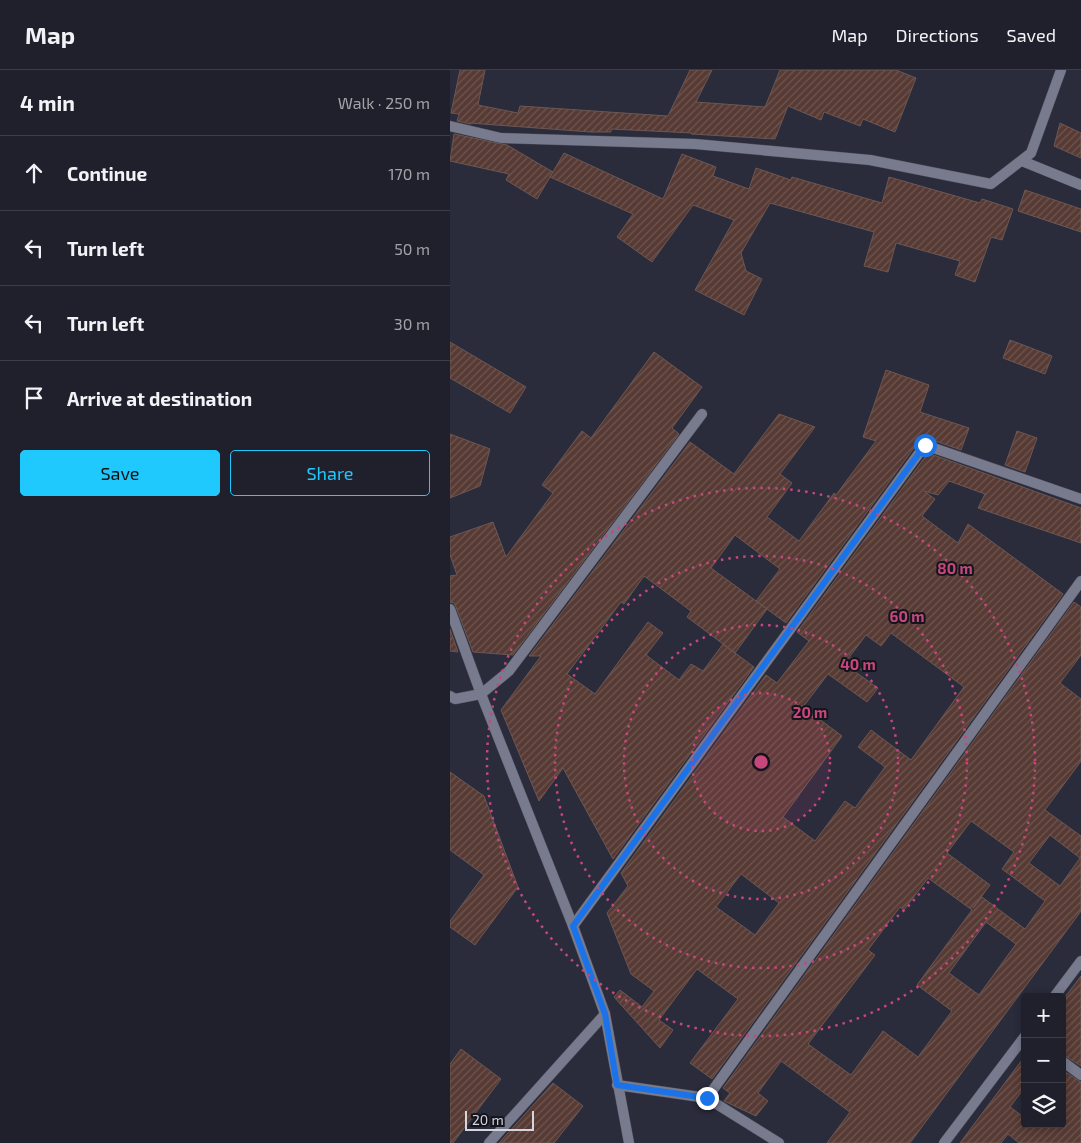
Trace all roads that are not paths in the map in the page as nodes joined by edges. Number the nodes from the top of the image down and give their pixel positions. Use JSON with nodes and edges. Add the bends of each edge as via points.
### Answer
{"nodes":[{"id":1,"x":1060,"y":70,"type":"edge"},
{"id":2,"x":450,"y":126,"type":"edge"},
{"id":3,"x":1022,"y":161,"type":"junction"},
{"id":4,"x":1081,"y":185,"type":"edge"},
{"id":5,"x":702,"y":414,"type":"dead end"},
{"id":6,"x":1081,"y":499,"type":"edge"},
{"id":7,"x":1081,"y":581,"type":"edge"},
{"id":8,"x":450,"y":609,"type":"edge"},
{"id":9,"x":481,"y":694,"type":"junction"},
{"id":10,"x":450,"y":696,"type":"edge"},
{"id":11,"x":573,"y":926,"type":"junction"},
{"id":12,"x":1081,"y":961,"type":"edge"},
{"id":13,"x":1057,"y":993,"type":"edge"},
{"id":14,"x":605,"y":1014,"type":"junction"},
{"id":15,"x":1023,"y":1038,"type":"edge"},
{"id":16,"x":1066,"y":1064,"type":"edge"},
{"id":17,"x":1081,"y":1075,"type":"edge"},
{"id":18,"x":617,"y":1085,"type":"junction"},
{"id":19,"x":707,"y":1098,"type":"junction"},
{"id":20,"x":489,"y":1143,"type":"edge"},
{"id":21,"x":629,"y":1143,"type":"edge"},
{"id":22,"x":779,"y":1143,"type":"edge"},
{"id":23,"x":944,"y":1143,"type":"edge"}],
"edges":[{"from":1,"to":3,"type":"street","via":[[1031,153]]},
{"from":2,"to":3,"type":"street","via":[[501,138],[695,144],[870,160],[991,184]]},
{"from":3,"to":4,"type":"street"},
{"from":5,"to":9,"type":"street","via":[[509,671]]},
{"from":6,"to":11,"type":"street","via":[[925,445]]},
{"from":7,"to":19,"type":"street"},
{"from":8,"to":9,"type":"street"},
{"from":9,"to":10,"type":"street","via":[[455,699]]},
{"from":9,"to":11,"type":"street"},
{"from":11,"to":14,"type":"street"},
{"from":12,"to":13,"type":"street"},
{"from":14,"to":18,"type":"street"},
{"from":14,"to":20,"type":"street"},
{"from":15,"to":23,"type":"street"},
{"from":16,"to":17,"type":"street"},
{"from":18,"to":19,"type":"street"},
{"from":18,"to":21,"type":"street"},
{"from":19,"to":22,"type":"street"}]}
